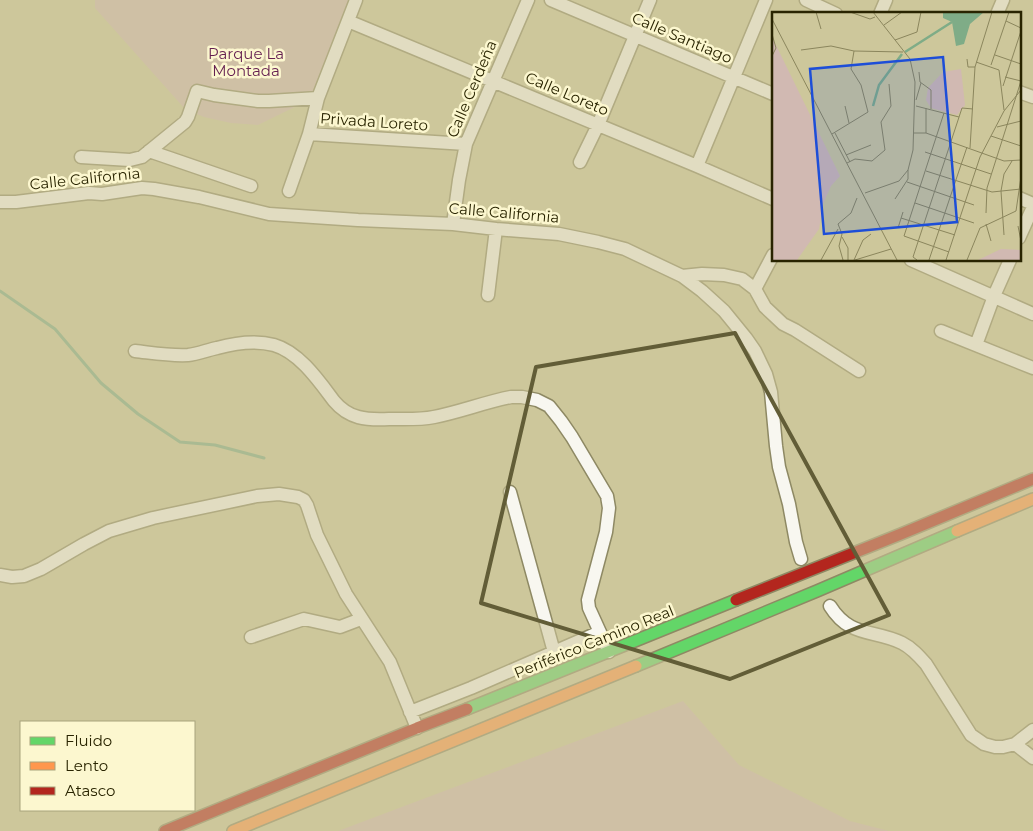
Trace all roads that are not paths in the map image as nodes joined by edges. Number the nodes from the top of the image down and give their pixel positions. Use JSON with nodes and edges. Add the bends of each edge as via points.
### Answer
{"nodes":[{"id":1,"x":356,"y":0,"type":"edge"},
{"id":2,"x":528,"y":0,"type":"edge"},
{"id":3,"x":551,"y":0,"type":"edge"},
{"id":4,"x":650,"y":0,"type":"edge"},
{"id":5,"x":766,"y":0,"type":"edge"},
{"id":6,"x":806,"y":0,"type":"edge"},
{"id":7,"x":886,"y":0,"type":"edge"},
{"id":8,"x":1003,"y":0,"type":"edge"},
{"id":9,"x":832,"y":12,"type":"edge"},
{"id":10,"x":881,"y":12,"type":"edge"},
{"id":11,"x":998,"y":12,"type":"edge"},
{"id":12,"x":348,"y":21,"type":"junction"},
{"id":13,"x":635,"y":36,"type":"junction"},
{"id":14,"x":733,"y":77,"type":"junction"},
{"id":15,"x":492,"y":81,"type":"junction"},
{"id":16,"x":1020,"y":92,"type":"edge"},
{"id":17,"x":772,"y":94,"type":"edge"},
{"id":18,"x":1033,"y":97,"type":"edge"},
{"id":19,"x":318,"y":98,"type":"junction"},
{"id":20,"x":598,"y":124,"type":"junction"},
{"id":21,"x":310,"y":134,"type":"junction"},
{"id":22,"x":466,"y":144,"type":"junction"},
{"id":23,"x":149,"y":151,"type":"junction"},
{"id":24,"x":81,"y":157,"type":"dead end"},
{"id":25,"x":580,"y":162,"type":"dead end"},
{"id":26,"x":697,"y":166,"type":"junction"},
{"id":27,"x":251,"y":186,"type":"dead end"},
{"id":28,"x":289,"y":191,"type":"dead end"},
{"id":29,"x":1020,"y":198,"type":"edge"},
{"id":30,"x":772,"y":199,"type":"edge"},
{"id":31,"x":0,"y":202,"type":"edge"},
{"id":32,"x":1033,"y":205,"type":"edge"},
{"id":33,"x":453,"y":224,"type":"junction"},
{"id":34,"x":496,"y":229,"type":"junction"},
{"id":35,"x":1020,"y":236,"type":"edge"},
{"id":36,"x":772,"y":257,"type":"edge"},
{"id":37,"x":913,"y":261,"type":"edge"},
{"id":38,"x":1010,"y":261,"type":"edge"},
{"id":39,"x":682,"y":276,"type":"junction"},
{"id":40,"x":755,"y":289,"type":"junction"},
{"id":41,"x":488,"y":295,"type":"dead end"},
{"id":42,"x":994,"y":296,"type":"junction"},
{"id":43,"x":1033,"y":314,"type":"edge"},
{"id":44,"x":940,"y":331,"type":"dead end"},
{"id":45,"x":976,"y":345,"type":"junction"},
{"id":46,"x":135,"y":351,"type":"dead end"},
{"id":47,"x":1033,"y":368,"type":"edge"},
{"id":48,"x":859,"y":371,"type":"dead end"},
{"id":49,"x":1033,"y":479,"type":"edge"},
{"id":50,"x":510,"y":492,"type":"dead end"},
{"id":51,"x":1033,"y":499,"type":"edge"},
{"id":52,"x":801,"y":559,"type":"dead end"},
{"id":53,"x":0,"y":575,"type":"edge"},
{"id":54,"x":830,"y":606,"type":"dead end"},
{"id":55,"x":361,"y":619,"type":"junction"},
{"id":56,"x":600,"y":632,"type":"junction"},
{"id":57,"x":251,"y":636,"type":"dead end"},
{"id":58,"x":554,"y":652,"type":"junction"},
{"id":59,"x":609,"y":652,"type":"junction"},
{"id":60,"x":471,"y":688,"type":"junction"},
{"id":61,"x":475,"y":706,"type":"junction"},
{"id":62,"x":410,"y":712,"type":"junction"},
{"id":63,"x":417,"y":728,"type":"junction"},
{"id":64,"x":1033,"y":730,"type":"edge"},
{"id":65,"x":1015,"y":744,"type":"junction"},
{"id":66,"x":1033,"y":758,"type":"edge"},
{"id":67,"x":165,"y":831,"type":"edge"},
{"id":68,"x":233,"y":831,"type":"edge"}],
"edges":[{"from":1,"to":12,"type":"street","name":"Privada Loreto"},
{"from":2,"to":15,"type":"street","name":"Calle Cerdeña"},
{"from":3,"to":13,"type":"street","name":"Calle Santiago"},
{"from":4,"to":13,"type":"street"},
{"from":5,"to":14,"type":"street"},
{"from":6,"to":9,"type":"street"},
{"from":7,"to":10,"type":"street"},
{"from":8,"to":11,"type":"street"},
{"from":12,"to":15,"type":"street","name":"Calle Loreto"},
{"from":12,"to":19,"type":"street","name":"Privada Loreto"},
{"from":13,"to":14,"type":"street","name":"Calle Santiago"},
{"from":13,"to":20,"type":"street"},
{"from":14,"to":17,"type":"street","name":"Calle Santiago"},
{"from":14,"to":26,"type":"street"},
{"from":15,"to":20,"type":"street","name":"Calle Loreto"},
{"from":15,"to":22,"type":"street","name":"Calle Cerdeña"},
{"from":16,"to":18,"type":"street"},
{"from":19,"to":21,"type":"street","name":"Privada Loreto"},
{"from":19,"to":23,"type":"street","via":[[258,101],[197,91],[185,122]]},
{"from":20,"to":25,"type":"street"},
{"from":20,"to":26,"type":"street","name":"Calle Loreto"},
{"from":21,"to":22,"type":"street","name":"Privada Loreto"},
{"from":21,"to":28,"type":"street","name":"Privada Loreto"},
{"from":22,"to":33,"type":"street","name":"Calle Cerdeña"},
{"from":23,"to":24,"type":"street","via":[[130,160]]},
{"from":23,"to":27,"type":"street"},
{"from":26,"to":30,"type":"street","name":"Calle Loreto"},
{"from":29,"to":32,"type":"street"},
{"from":31,"to":33,"type":"street","name":"Calle California","via":[[142,188],[199,197],[269,214]]},
{"from":32,"to":35,"type":"street"},
{"from":33,"to":34,"type":"street","name":"Calle California"},
{"from":34,"to":39,"type":"street","name":"Calle California","via":[[559,234],[598,242],[625,249]]},
{"from":34,"to":41,"type":"street"},
{"from":36,"to":40,"type":"street"},
{"from":37,"to":42,"type":"street"},
{"from":38,"to":42,"type":"street"},
{"from":39,"to":40,"type":"street","via":[[724,274],[742,279]]},
{"from":39,"to":52,"type":"street","name":"Calle California","via":[[724,311],[750,344],[766,374],[779,467]]},
{"from":40,"to":48,"type":"street","via":[[765,307],[783,324]]},
{"from":42,"to":43,"type":"street"},
{"from":42,"to":45,"type":"street"},
{"from":44,"to":45,"type":"street"},
{"from":45,"to":47,"type":"street"},
{"from":46,"to":56,"type":"street","via":[[188,355],[236,343],[276,345],[291,353],[308,369],[339,407],[358,418],[372,420],[433,417],[511,397],[537,400],[549,406],[607,496],[606,532],[588,600]]},
{"from":49,"to":59,"type":"highway","name":"Periférico Camino Real"},
{"from":50,"to":58,"type":"street"},
{"from":51,"to":68,"type":"highway","via":[[818,592]]},
{"from":53,"to":55,"type":"street","via":[[12,577],[32,573],[109,531],[131,524],[257,496],[288,494],[304,500],[307,505],[321,542]]},
{"from":54,"to":65,"type":"street","via":[[836,616],[854,629],[886,637],[920,656],[976,739],[994,747]]},
{"from":55,"to":57,"type":"street","via":[[340,627],[304,619]]},
{"from":55,"to":62,"type":"street","via":[[390,662]]},
{"from":56,"to":58,"type":"street"},
{"from":56,"to":59,"type":"street"},
{"from":58,"to":60,"type":"street"},
{"from":59,"to":61,"type":"highway","name":"Periférico Camino Real"},
{"from":60,"to":61,"type":"street"},
{"from":60,"to":62,"type":"street"},
{"from":61,"to":63,"type":"highway","name":"Periférico Camino Real"},
{"from":62,"to":63,"type":"street"},
{"from":63,"to":67,"type":"highway","name":"Periférico Camino Real"},
{"from":64,"to":65,"type":"street"},
{"from":65,"to":66,"type":"street"}]}
